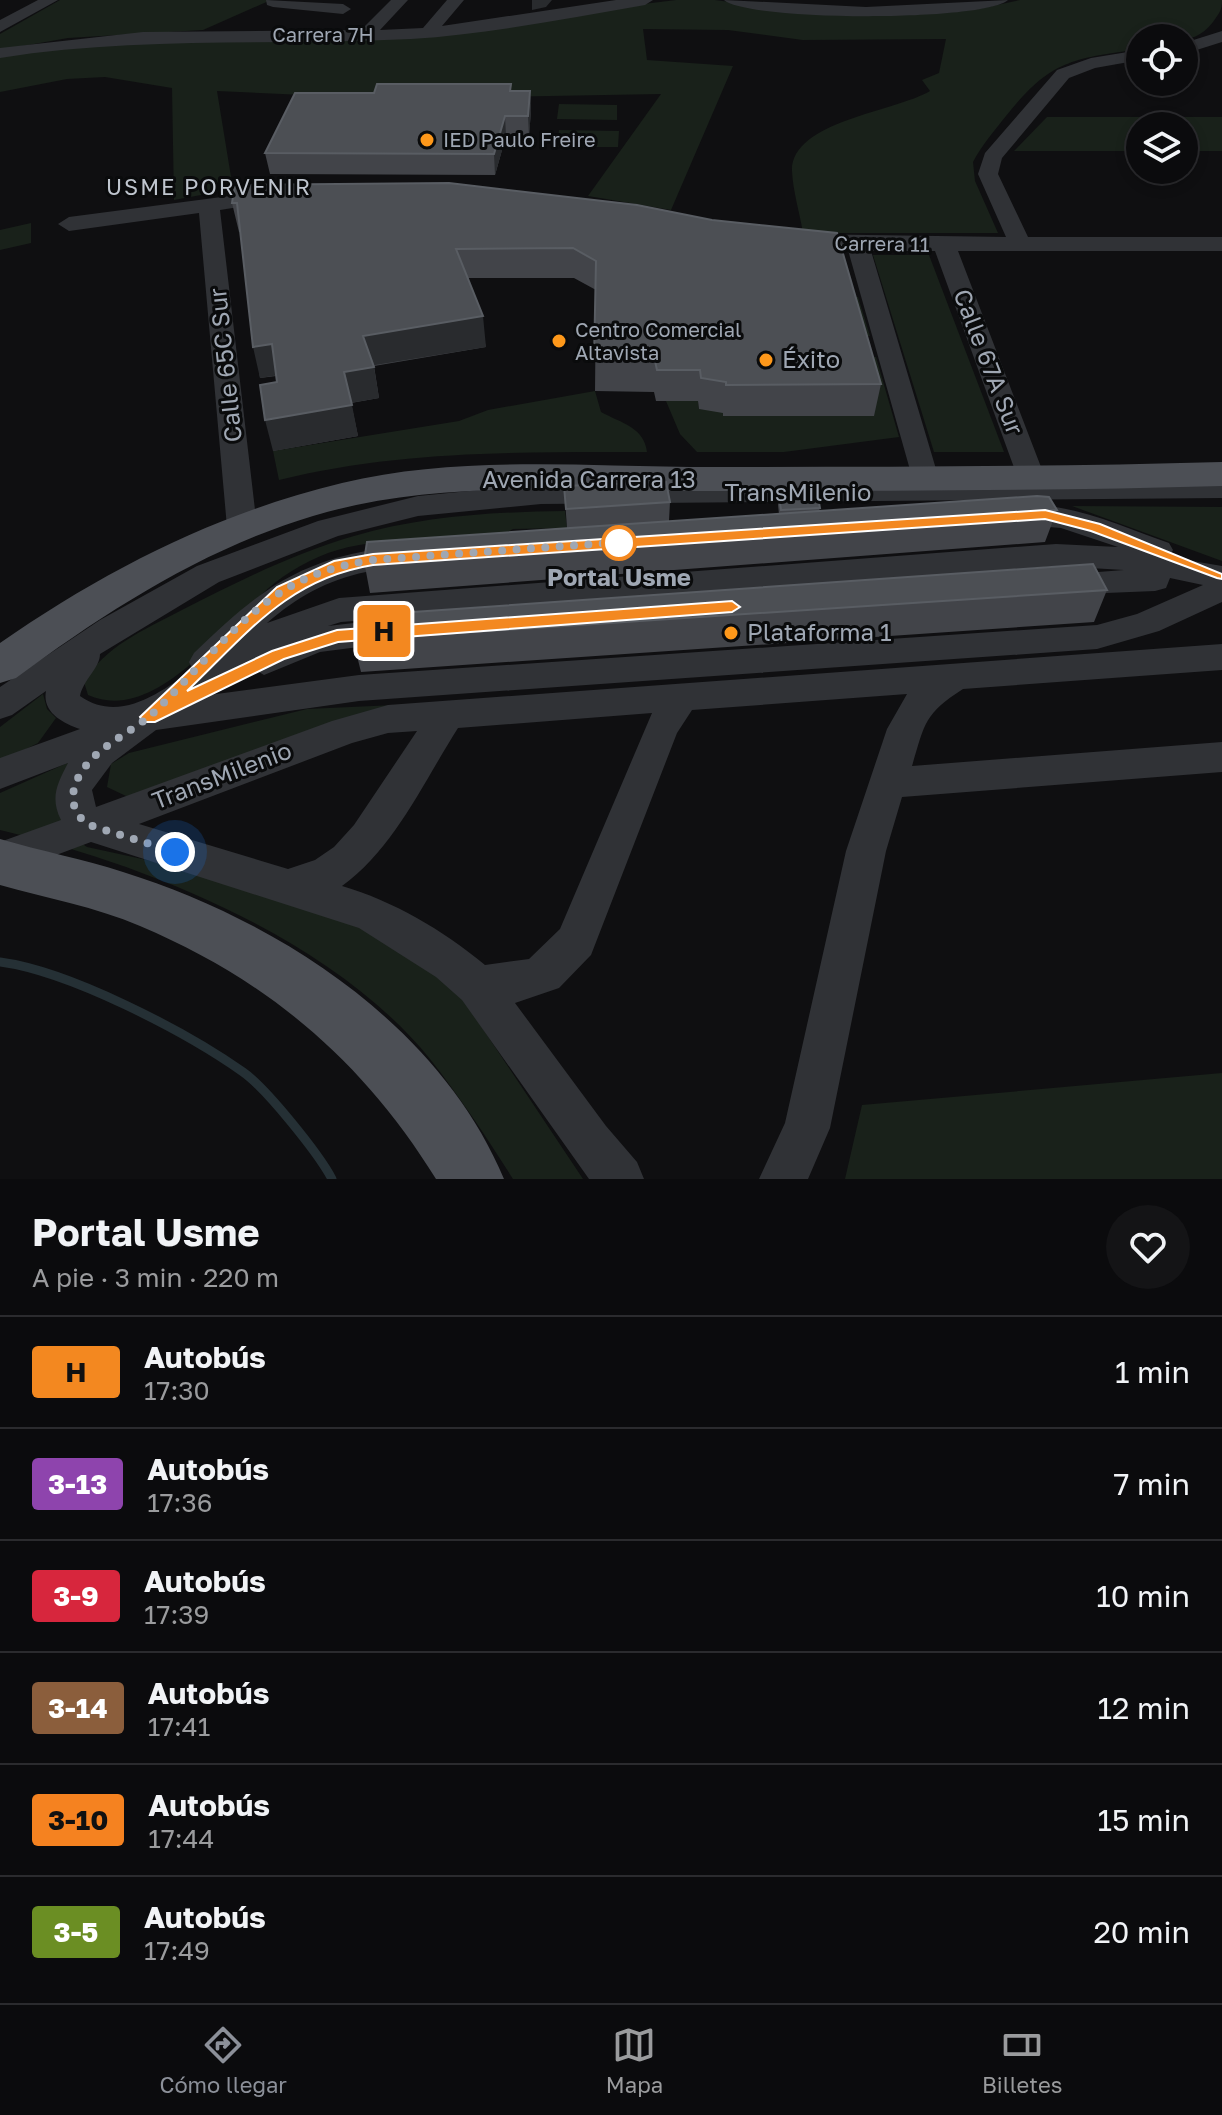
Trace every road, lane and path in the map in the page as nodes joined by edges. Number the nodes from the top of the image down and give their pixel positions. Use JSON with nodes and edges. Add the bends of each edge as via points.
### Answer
{"nodes":[{"id":1,"x":50,"y":0,"type":"edge"},
{"id":2,"x":400,"y":0,"type":"edge"},
{"id":3,"x":456,"y":0,"type":"edge"},
{"id":4,"x":517,"y":0,"type":"edge"},
{"id":5,"x":645,"y":0,"type":"edge"},
{"id":6,"x":732,"y":0,"type":"edge"},
{"id":7,"x":1000,"y":0,"type":"edge"},
{"id":8,"x":273,"y":2,"type":"dead end"},
{"id":9,"x":348,"y":4,"type":"edge"},
{"id":10,"x":584,"y":5,"type":"edge"},
{"id":11,"x":498,"y":23,"type":"junction"},
{"id":12,"x":0,"y":27,"type":"edge"},
{"id":13,"x":428,"y":32,"type":"junction"},
{"id":14,"x":316,"y":34,"type":"junction"},
{"id":15,"x":366,"y":35,"type":"junction"},
{"id":16,"x":1222,"y":36,"type":"edge"},
{"id":17,"x":1198,"y":44,"type":"edge"},
{"id":18,"x":0,"y":53,"type":"edge"},
{"id":19,"x":1126,"y":57,"type":"edge"},
{"id":20,"x":301,"y":194,"type":"edge"},
{"id":21,"x":209,"y":203,"type":"junction"},
{"id":22,"x":69,"y":224,"type":"dead end"},
{"id":23,"x":779,"y":239,"type":"edge"},
{"id":24,"x":858,"y":244,"type":"junction"},
{"id":25,"x":944,"y":244,"type":"junction"},
{"id":26,"x":1020,"y":244,"type":"junction"},
{"id":27,"x":1222,"y":244,"type":"edge"},
{"id":28,"x":925,"y":479,"type":"junction"},
{"id":29,"x":1032,"y":480,"type":"junction"},
{"id":30,"x":1215,"y":480,"type":"edge"},
{"id":31,"x":899,"y":523,"type":"edge"},
{"id":32,"x":242,"y":527,"type":"junction"},
{"id":33,"x":437,"y":555,"type":"edge"},
{"id":34,"x":1222,"y":577,"type":"edge"},
{"id":35,"x":1222,"y":589,"type":"edge"},
{"id":36,"x":112,"y":629,"type":"junction"},
{"id":37,"x":1222,"y":657,"type":"edge"},
{"id":38,"x":3,"y":663,"type":"edge"},
{"id":39,"x":957,"y":676,"type":"junction"},
{"id":40,"x":681,"y":698,"type":"junction"},
{"id":41,"x":0,"y":705,"type":"edge"},
{"id":42,"x":449,"y":712,"type":"junction"},
{"id":43,"x":149,"y":717,"type":"junction"},
{"id":44,"x":1222,"y":757,"type":"edge"},
{"id":45,"x":0,"y":774,"type":"edge"},
{"id":46,"x":887,"y":783,"type":"junction"},
{"id":47,"x":89,"y":825,"type":"junction"},
{"id":48,"x":0,"y":861,"type":"edge"},
{"id":49,"x":290,"y":886,"type":"junction"},
{"id":50,"x":477,"y":986,"type":"junction"},
{"id":51,"x":472,"y":1179,"type":"edge"},
{"id":52,"x":620,"y":1179,"type":"edge"},
{"id":53,"x":783,"y":1179,"type":"edge"}],
"edges":[{"from":1,"to":12,"type":"street"},
{"from":2,"to":15,"type":"street"},
{"from":3,"to":13,"type":"street"},
{"from":4,"to":11,"type":"street"},
{"from":5,"to":10,"type":"street","name":"Carrera 7H"},
{"from":6,"to":7,"type":"street","via":[[840,11],[960,7]]},
{"from":8,"to":9,"type":"street"},
{"from":9,"to":14,"type":"street"},
{"from":10,"to":11,"type":"street","name":"Carrera 7H"},
{"from":11,"to":13,"type":"street","name":"Carrera 7H"},
{"from":13,"to":15,"type":"street","name":"Carrera 7H"},
{"from":14,"to":15,"type":"street","name":"Carrera 7H"},
{"from":14,"to":18,"type":"street","name":"Carrera 7H","via":[[128,35]]},
{"from":16,"to":17,"type":"street"},
{"from":19,"to":26,"type":"street","via":[[1063,74],[988,164]]},
{"from":20,"to":21,"type":"street"},
{"from":21,"to":22,"type":"street"},
{"from":21,"to":32,"type":"street","name":"Calle 65C Sur"},
{"from":23,"to":24,"type":"street","name":"Carrera 11"},
{"from":24,"to":25,"type":"street","name":"Carrera 11"},
{"from":24,"to":28,"type":"street"},
{"from":25,"to":26,"type":"street","name":"Carrera 11"},
{"from":25,"to":29,"type":"street","name":"Calle 67A Sur"},
{"from":26,"to":27,"type":"street","name":"Carrera 11"},
{"from":28,"to":29,"type":"main road","name":"Avenida Carrera 13"},
{"from":28,"to":32,"type":"main road","name":"Avenida Carrera 13","via":[[444,482],[345,495]]},
{"from":29,"to":30,"type":"main road","name":"Avenida Carrera 13"},
{"from":30,"to":36,"type":"street","name":"TransMilenio","via":[[1038,493],[541,494],[444,502],[361,519],[246,557]]},
{"from":31,"to":34,"type":"street","name":"TransMilenio","via":[[1045,515],[1095,527]]},
{"from":32,"to":38,"type":"main road","name":"Avenida Carrera 13","via":[[119,585]]},
{"from":33,"to":43,"type":"street","name":"TransMilenio","via":[[339,565],[309,576],[263,606]]},
{"from":34,"to":43,"type":"street","name":"TransMilenio","via":[[1117,558],[1056,555],[369,606],[283,629]]},
{"from":35,"to":43,"type":"street","name":"TransMilenio","via":[[1147,623],[1097,637],[359,688]]},
{"from":36,"to":41,"type":"street","name":"TransMilenio"},
{"from":36,"to":43,"type":"street","name":"TransMilenio","via":[[66,680],[62,701],[95,719]]},
{"from":37,"to":39,"type":"street","name":"TransMilenio"},
{"from":39,"to":40,"type":"street","name":"TransMilenio"},
{"from":39,"to":46,"type":"street","name":"TransMilenio","via":[[914,707]]},
{"from":40,"to":42,"type":"street","name":"TransMilenio"},
{"from":40,"to":50,"type":"street","via":[[661,728],[567,954],[539,979]]},
{"from":42,"to":47,"type":"street","name":"TransMilenio","via":[[388,719],[345,731]]},
{"from":42,"to":49,"type":"street","via":[[368,837],[348,859],[328,873]]},
{"from":43,"to":45,"type":"street","name":"TransMilenio"},
{"from":43,"to":47,"type":"street","name":"TransMilenio","via":[[99,752],[79,777],[73,806]]},
{"from":44,"to":46,"type":"street"},
{"from":46,"to":53,"type":"street","name":"TransMilenio","via":[[866,851],[807,1128]]},
{"from":47,"to":48,"type":"street"},
{"from":47,"to":49,"type":"street","name":"TransMilenio"},
{"from":48,"to":51,"type":"main road","via":[[180,918],[300,988],[403,1076]]},
{"from":49,"to":50,"type":"street","name":"TransMilenio","via":[[371,913],[451,963]]},
{"from":50,"to":52,"type":"street","name":"TransMilenio"}]}
